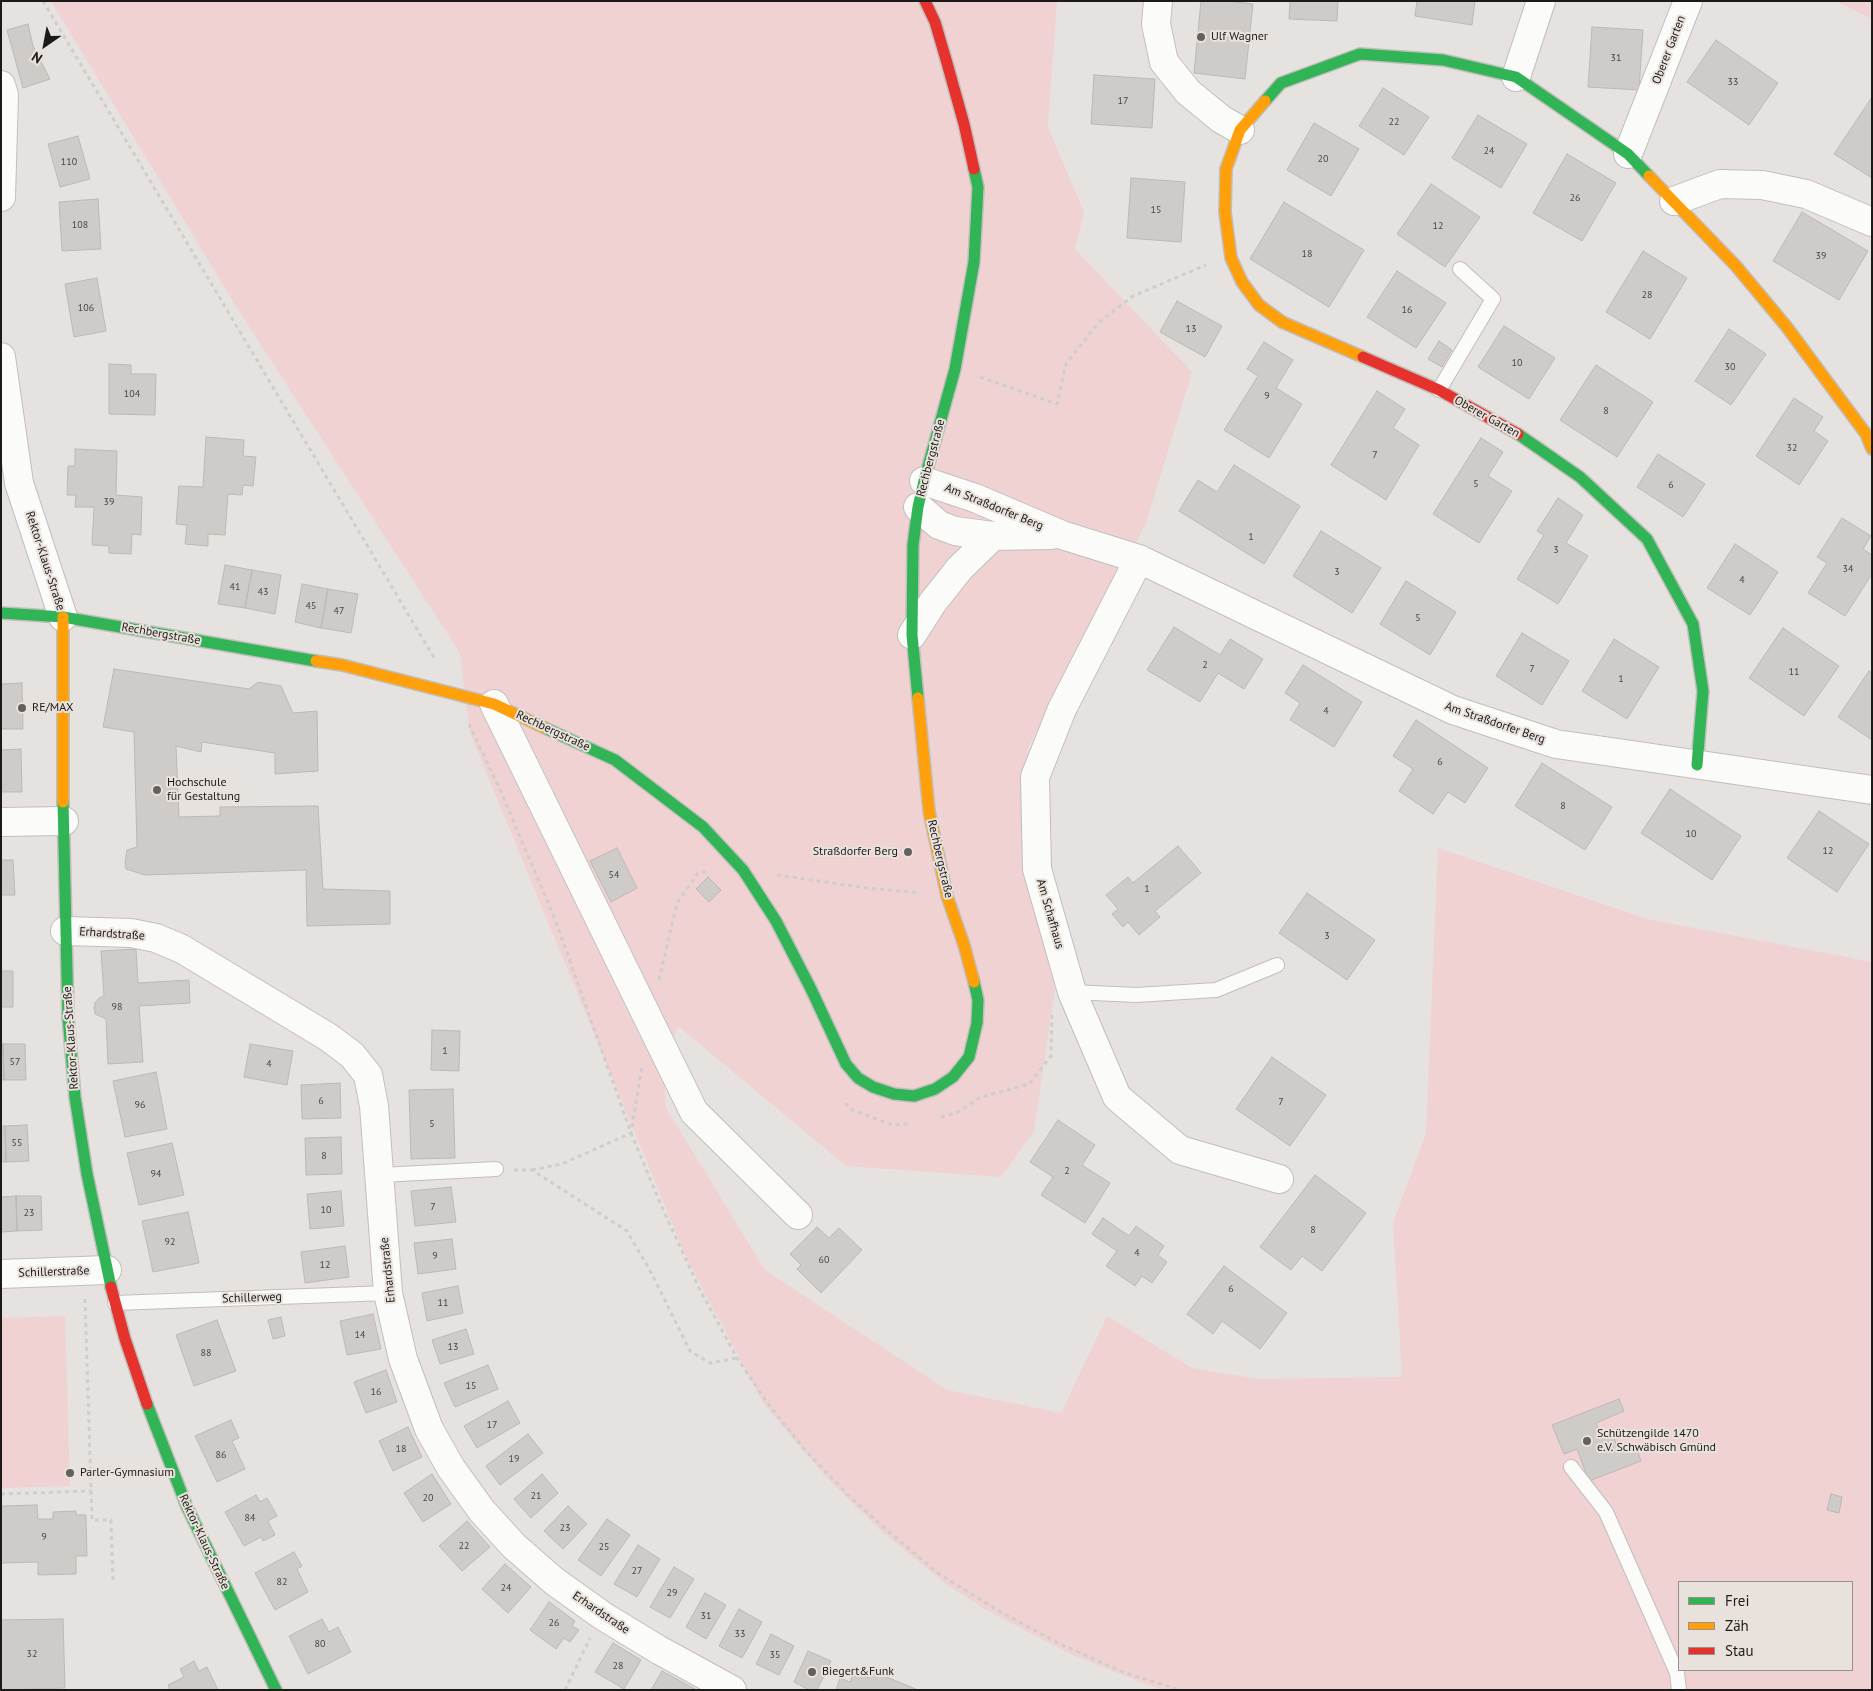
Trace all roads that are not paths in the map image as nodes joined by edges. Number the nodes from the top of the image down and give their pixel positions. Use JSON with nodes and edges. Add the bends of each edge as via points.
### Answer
{"nodes":[{"id":1,"x":925,"y":1,"type":"edge"},
{"id":2,"x":1158,"y":1,"type":"edge"},
{"id":3,"x":1541,"y":1,"type":"edge"},
{"id":4,"x":1688,"y":1,"type":"edge"},
{"id":5,"x":1516,"y":77,"type":"junction"},
{"id":6,"x":1,"y":85,"type":"edge"},
{"id":7,"x":1240,"y":130,"type":"junction"},
{"id":8,"x":1628,"y":154,"type":"junction"},
{"id":9,"x":1,"y":197,"type":"edge"},
{"id":10,"x":1674,"y":201,"type":"junction"},
{"id":11,"x":1872,"y":222,"type":"edge"},
{"id":12,"x":1460,"y":270,"type":"dead end"},
{"id":13,"x":1,"y":357,"type":"edge"},
{"id":14,"x":1439,"y":390,"type":"junction"},
{"id":15,"x":1870,"y":439,"type":"edge"},
{"id":16,"x":921,"y":494,"type":"junction"},
{"id":17,"x":1062,"y":535,"type":"junction"},
{"id":18,"x":993,"y":536,"type":"junction"},
{"id":19,"x":1139,"y":559,"type":"junction"},
{"id":20,"x":1,"y":613,"type":"edge"},
{"id":21,"x":63,"y":617,"type":"junction"},
{"id":22,"x":912,"y":635,"type":"junction"},
{"id":23,"x":494,"y":704,"type":"junction"},
{"id":24,"x":1697,"y":765,"type":"junction"},
{"id":25,"x":1872,"y":790,"type":"edge"},
{"id":26,"x":64,"y":821,"type":"junction"},
{"id":27,"x":1,"y":822,"type":"edge"},
{"id":28,"x":65,"y":931,"type":"junction"},
{"id":29,"x":1277,"y":965,"type":"dead end"},
{"id":30,"x":1072,"y":992,"type":"junction"},
{"id":31,"x":496,"y":1169,"type":"road end"},
{"id":32,"x":380,"y":1175,"type":"junction"},
{"id":33,"x":1279,"y":1179,"type":"dead end"},
{"id":34,"x":798,"y":1215,"type":"dead end"},
{"id":35,"x":96,"y":1270,"type":"junction"},
{"id":36,"x":1,"y":1274,"type":"edge"},
{"id":37,"x":388,"y":1293,"type":"junction"},
{"id":38,"x":115,"y":1303,"type":"junction"},
{"id":39,"x":1571,"y":1467,"type":"dead end"},
{"id":40,"x":276,"y":1690,"type":"edge"},
{"id":41,"x":732,"y":1690,"type":"edge"},
{"id":42,"x":1679,"y":1690,"type":"edge"}],
"edges":[{"from":1,"to":16,"type":"main road","name":"Rechbergstraße","via":[[936,22],[978,187],[974,262],[955,368]]},
{"from":2,"to":7,"type":"street","via":[[1156,24],[1164,62],[1188,92],[1221,120]]},
{"from":3,"to":5,"type":"street"},
{"from":4,"to":8,"type":"street","name":"Oberer Garten"},
{"from":5,"to":7,"type":"main road","name":"Oberer Garten","via":[[1443,60],[1360,54],[1281,83]]},
{"from":5,"to":8,"type":"main road","name":"Oberer Garten"},
{"from":6,"to":9,"type":"street","via":[[4,96]]},
{"from":7,"to":14,"type":"main road","name":"Oberer Garten","via":[[1226,169],[1224,212],[1230,258],[1259,305],[1282,322]]},
{"from":8,"to":10,"type":"main road","name":"Oberer Garten"},
{"from":10,"to":11,"type":"street","via":[[1720,184],[1762,185],[1806,194]]},
{"from":10,"to":15,"type":"main road","name":"Oberer Garten","via":[[1736,266],[1786,326]]},
{"from":12,"to":14,"type":"lane","via":[[1494,299]]},
{"from":13,"to":21,"type":"street","name":"Rektor-Klaus-Straße","via":[[19,483]]},
{"from":14,"to":24,"type":"main road","name":"Oberer Garten","via":[[1521,436],[1580,477],[1647,539],[1693,624],[1703,691]]},
{"from":16,"to":17,"type":"street","name":"Am Straßdorfer Berg","via":[[975,498]]},
{"from":16,"to":18,"type":"street","name":"Am Straßdorfer Berg","via":[[939,524],[955,531]]},
{"from":16,"to":22,"type":"main road","name":"Rechbergstraße","via":[[913,545]]},
{"from":17,"to":18,"type":"street","name":"Am Straßdorfer Berg"},
{"from":17,"to":19,"type":"street","name":"Am Straßdorfer Berg"},
{"from":18,"to":22,"type":"street","via":[[960,568]]},
{"from":19,"to":24,"type":"street","name":"Am Straßdorfer Berg","via":[[1453,710],[1556,744]]},
{"from":19,"to":30,"type":"street","name":"Am Schafhaus","via":[[1062,709],[1036,777],[1037,869]]},
{"from":20,"to":21,"type":"main road","name":"Rechbergstraße"},
{"from":21,"to":23,"type":"main road","name":"Rechbergstraße","via":[[342,665]]},
{"from":21,"to":26,"type":"main road","name":"Rektor-Klaus-Straße"},
{"from":22,"to":23,"type":"main road","name":"Rechbergstraße","via":[[929,811],[948,896],[978,1000],[969,1057],[953,1077],[935,1089],[914,1096],[873,1087],[858,1078],[846,1064],[776,921],[743,870],[703,827],[615,760]]},
{"from":23,"to":34,"type":"street","name":"Rechbergstraße","via":[[694,1112]]},
{"from":24,"to":25,"type":"street","name":"Am Straßdorfer Berg"},
{"from":26,"to":27,"type":"street"},
{"from":26,"to":28,"type":"main road","name":"Rektor-Klaus-Straße"},
{"from":28,"to":32,"type":"street","name":"Erhardstraße","via":[[131,933],[156,938],[182,949],[328,1037],[352,1055],[368,1075]]},
{"from":28,"to":35,"type":"main road","name":"Rektor-Klaus-Straße","via":[[70,1052]]},
{"from":29,"to":30,"type":"lane","via":[[1216,990],[1136,995]]},
{"from":30,"to":33,"type":"street","name":"Am Schafhaus","via":[[1117,1097],[1180,1150]]},
{"from":31,"to":32,"type":"lane"},
{"from":32,"to":37,"type":"street","name":"Erhardstraße"},
{"from":35,"to":36,"type":"street","name":"Schillerstraße"},
{"from":35,"to":38,"type":"main road","name":"Rektor-Klaus-Straße"},
{"from":37,"to":38,"type":"lane","name":"Schillerweg"},
{"from":37,"to":41,"type":"street","name":"Erhardstraße","via":[[403,1359],[428,1429],[482,1511],[514,1546],[554,1581],[603,1616]]},
{"from":38,"to":40,"type":"main road","name":"Rektor-Klaus-Straße","via":[[157,1433],[187,1507]]},
{"from":39,"to":42,"type":"lane","via":[[1606,1512],[1677,1674]]}]}
